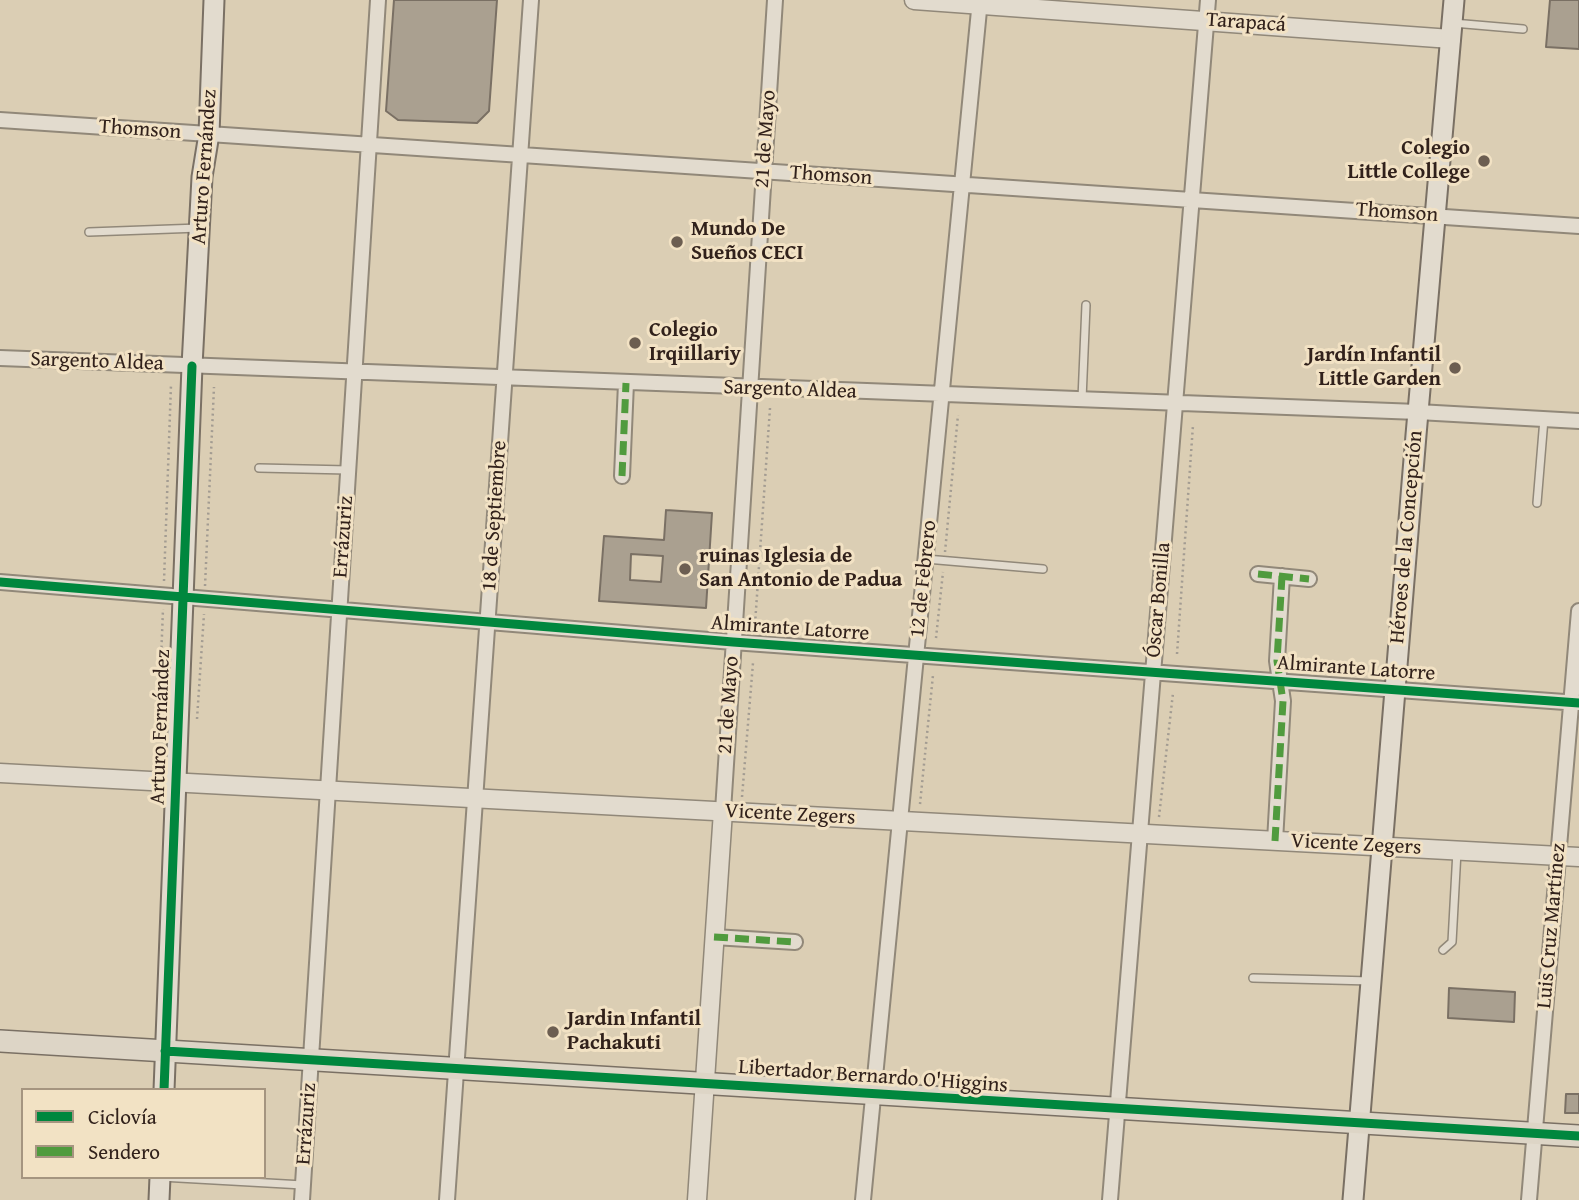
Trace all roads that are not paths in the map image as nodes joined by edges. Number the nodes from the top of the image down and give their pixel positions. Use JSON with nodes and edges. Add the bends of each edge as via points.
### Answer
{"nodes":[{"id":1,"x":214,"y":0,"type":"edge"},
{"id":2,"x":378,"y":0,"type":"edge"},
{"id":3,"x":531,"y":0,"type":"edge"},
{"id":4,"x":775,"y":0,"type":"edge"},
{"id":5,"x":914,"y":0,"type":"edge"},
{"id":6,"x":1208,"y":0,"type":"edge"},
{"id":7,"x":1454,"y":0,"type":"edge"},
{"id":8,"x":979,"y":2,"type":"edge"},
{"id":9,"x":1206,"y":20,"type":"junction"},
{"id":10,"x":1523,"y":29,"type":"dead end"},
{"id":11,"x":1452,"y":31,"type":"junction"},
{"id":12,"x":0,"y":120,"type":"edge"},
{"id":13,"x":209,"y":134,"type":"junction"},
{"id":14,"x":369,"y":145,"type":"junction"},
{"id":15,"x":520,"y":155,"type":"junction"},
{"id":16,"x":764,"y":171,"type":"junction"},
{"id":17,"x":962,"y":184,"type":"junction"},
{"id":18,"x":1191,"y":199,"type":"junction"},
{"id":19,"x":1437,"y":216,"type":"junction"},
{"id":20,"x":1579,"y":226,"type":"edge"},
{"id":21,"x":200,"y":228,"type":"junction"},
{"id":22,"x":89,"y":232,"type":"dead end"},
{"id":23,"x":1086,"y":305,"type":"dead end"},
{"id":24,"x":0,"y":358,"type":"edge"},
{"id":25,"x":192,"y":366,"type":"junction"},
{"id":26,"x":355,"y":373,"type":"junction"},
{"id":27,"x":504,"y":379,"type":"junction"},
{"id":28,"x":626,"y":383,"type":"junction"},
{"id":29,"x":750,"y":388,"type":"junction"},
{"id":30,"x":942,"y":395,"type":"junction"},
{"id":31,"x":1082,"y":400,"type":"junction"},
{"id":32,"x":1175,"y":403,"type":"junction"},
{"id":33,"x":1418,"y":412,"type":"junction"},
{"id":34,"x":1544,"y":419,"type":"junction"},
{"id":35,"x":1579,"y":421,"type":"edge"},
{"id":36,"x":259,"y":468,"type":"dead end"},
{"id":37,"x":348,"y":470,"type":"junction"},
{"id":38,"x":622,"y":476,"type":"dead end"},
{"id":39,"x":1537,"y":503,"type":"dead end"},
{"id":40,"x":926,"y":559,"type":"junction"},
{"id":41,"x":1043,"y":569,"type":"dead end"},
{"id":42,"x":1258,"y":574,"type":"dead end"},
{"id":43,"x":1282,"y":576,"type":"junction"},
{"id":44,"x":1309,"y":579,"type":"dead end"},
{"id":45,"x":0,"y":582,"type":"edge"},
{"id":46,"x":183,"y":598,"type":"junction"},
{"id":47,"x":339,"y":611,"type":"junction"},
{"id":48,"x":1579,"y":611,"type":"edge"},
{"id":49,"x":488,"y":623,"type":"junction"},
{"id":50,"x":733,"y":642,"type":"junction"},
{"id":51,"x":916,"y":655,"type":"junction"},
{"id":52,"x":1153,"y":672,"type":"junction"},
{"id":53,"x":1280,"y":681,"type":"junction"},
{"id":54,"x":1395,"y":690,"type":"junction"},
{"id":55,"x":1575,"y":702,"type":"edge"},
{"id":56,"x":0,"y":773,"type":"edge"},
{"id":57,"x":176,"y":783,"type":"junction"},
{"id":58,"x":328,"y":791,"type":"junction"},
{"id":59,"x":475,"y":799,"type":"junction"},
{"id":60,"x":723,"y":811,"type":"junction"},
{"id":61,"x":900,"y":821,"type":"junction"},
{"id":62,"x":1139,"y":834,"type":"junction"},
{"id":63,"x":1275,"y":841,"type":"junction"},
{"id":64,"x":1382,"y":847,"type":"junction"},
{"id":65,"x":1457,"y":851,"type":"junction"},
{"id":66,"x":1558,"y":856,"type":"junction"},
{"id":67,"x":1579,"y":857,"type":"edge"},
{"id":68,"x":714,"y":937,"type":"junction"},
{"id":69,"x":794,"y":942,"type":"dead end"},
{"id":70,"x":1443,"y":950,"type":"dead end"},
{"id":71,"x":1253,"y":978,"type":"dead end"},
{"id":72,"x":1371,"y":981,"type":"junction"},
{"id":73,"x":0,"y":1041,"type":"edge"},
{"id":74,"x":165,"y":1051,"type":"junction"},
{"id":75,"x":311,"y":1060,"type":"junction"},
{"id":76,"x":456,"y":1069,"type":"junction"},
{"id":77,"x":704,"y":1084,"type":"junction"},
{"id":78,"x":164,"y":1088,"type":"edge"},
{"id":79,"x":874,"y":1094,"type":"junction"},
{"id":80,"x":1117,"y":1110,"type":"junction"},
{"id":81,"x":1359,"y":1124,"type":"junction"},
{"id":82,"x":1534,"y":1134,"type":"junction"},
{"id":83,"x":1579,"y":1136,"type":"edge"},
{"id":84,"x":160,"y":1179,"type":"edge"},
{"id":85,"x":196,"y":1179,"type":"edge"},
{"id":86,"x":303,"y":1185,"type":"junction"},
{"id":87,"x":159,"y":1200,"type":"edge"},
{"id":88,"x":302,"y":1200,"type":"edge"},
{"id":89,"x":447,"y":1200,"type":"edge"},
{"id":90,"x":696,"y":1200,"type":"edge"},
{"id":91,"x":863,"y":1200,"type":"edge"},
{"id":92,"x":1110,"y":1200,"type":"edge"},
{"id":93,"x":1353,"y":1200,"type":"edge"},
{"id":94,"x":1529,"y":1200,"type":"edge"}],
"edges":[{"from":1,"to":13,"type":"main road","name":"Arturo Fernández"},
{"from":2,"to":14,"type":"street","name":"Errázuriz"},
{"from":3,"to":15,"type":"street","name":"18 de Septiembre"},
{"from":4,"to":16,"type":"street","name":"21 de Mayo"},
{"from":5,"to":8,"type":"street","name":"Tarapacá"},
{"from":6,"to":9,"type":"street","name":"Óscar Bonilla"},
{"from":7,"to":11,"type":"main road","name":"Héroes de la Concepción"},
{"from":8,"to":9,"type":"street","name":"Tarapacá"},
{"from":8,"to":17,"type":"street","name":"12 de Febrero"},
{"from":9,"to":11,"type":"street","name":"Tarapacá"},
{"from":9,"to":18,"type":"street","name":"Óscar Bonilla"},
{"from":10,"to":11,"type":"lane"},
{"from":11,"to":19,"type":"main road","name":"Héroes de la Concepción"},
{"from":12,"to":13,"type":"street","name":"Thomson"},
{"from":13,"to":14,"type":"street","name":"Thomson"},
{"from":13,"to":21,"type":"main road","name":"Arturo Fernández"},
{"from":14,"to":15,"type":"street","name":"Thomson"},
{"from":14,"to":26,"type":"street","name":"Errázuriz"},
{"from":15,"to":16,"type":"street","name":"Thomson"},
{"from":15,"to":27,"type":"street","name":"18 de Septiembre"},
{"from":16,"to":17,"type":"street","name":"Thomson"},
{"from":16,"to":29,"type":"street","name":"21 de Mayo"},
{"from":17,"to":18,"type":"street","name":"Thomson"},
{"from":17,"to":30,"type":"street","name":"12 de Febrero"},
{"from":18,"to":19,"type":"street","name":"Thomson"},
{"from":18,"to":32,"type":"street","name":"Óscar Bonilla"},
{"from":19,"to":20,"type":"street","name":"Thomson"},
{"from":19,"to":33,"type":"main road","name":"Héroes de la Concepción"},
{"from":21,"to":22,"type":"lane"},
{"from":21,"to":25,"type":"main road","name":"Arturo Fernández"},
{"from":23,"to":31,"type":"lane"},
{"from":24,"to":25,"type":"street","name":"Sargento Aldea"},
{"from":25,"to":26,"type":"street","name":"Sargento Aldea"},
{"from":25,"to":46,"type":"main road","name":"Arturo Fernández"},
{"from":26,"to":27,"type":"street","name":"Sargento Aldea"},
{"from":26,"to":37,"type":"street","name":"Errázuriz"},
{"from":27,"to":28,"type":"street","name":"Sargento Aldea"},
{"from":27,"to":49,"type":"street","name":"18 de Septiembre"},
{"from":28,"to":29,"type":"street","name":"Sargento Aldea"},
{"from":28,"to":38,"type":"street"},
{"from":29,"to":30,"type":"street","name":"Sargento Aldea"},
{"from":29,"to":50,"type":"street","name":"21 de Mayo"},
{"from":30,"to":31,"type":"street","name":"Sargento Aldea"},
{"from":30,"to":40,"type":"street","name":"12 de Febrero"},
{"from":31,"to":32,"type":"street","name":"Sargento Aldea"},
{"from":32,"to":33,"type":"street","name":"Sargento Aldea"},
{"from":32,"to":52,"type":"street","name":"Óscar Bonilla"},
{"from":33,"to":34,"type":"street","name":"Sargento Aldea"},
{"from":33,"to":54,"type":"main road","name":"Héroes de la Concepción"},
{"from":34,"to":35,"type":"street","name":"Sargento Aldea"},
{"from":34,"to":39,"type":"lane"},
{"from":36,"to":37,"type":"lane"},
{"from":37,"to":47,"type":"street","name":"Errázuriz"},
{"from":40,"to":41,"type":"lane"},
{"from":40,"to":51,"type":"street","name":"12 de Febrero"},
{"from":42,"to":43,"type":"street"},
{"from":43,"to":44,"type":"street"},
{"from":43,"to":53,"type":"street"},
{"from":45,"to":46,"type":"street","name":"Almirante Latorre"},
{"from":46,"to":47,"type":"street","name":"Almirante Latorre"},
{"from":46,"to":57,"type":"main road","name":"Arturo Fernández"},
{"from":47,"to":49,"type":"street","name":"Almirante Latorre"},
{"from":47,"to":58,"type":"street","name":"Errázuriz"},
{"from":48,"to":55,"type":"street","name":"Luis Cruz Martínez"},
{"from":49,"to":50,"type":"street","name":"Almirante Latorre"},
{"from":49,"to":59,"type":"street","name":"18 de Septiembre"},
{"from":50,"to":51,"type":"street","name":"Almirante Latorre"},
{"from":50,"to":60,"type":"street","name":"21 de Mayo"},
{"from":51,"to":52,"type":"street","name":"Almirante Latorre"},
{"from":51,"to":61,"type":"street","name":"12 de Febrero"},
{"from":52,"to":53,"type":"street","name":"Almirante Latorre"},
{"from":52,"to":62,"type":"street","name":"Óscar Bonilla"},
{"from":53,"to":54,"type":"street","name":"Almirante Latorre"},
{"from":53,"to":63,"type":"street","via":[[1283,701]]},
{"from":54,"to":55,"type":"street","name":"Almirante Latorre"},
{"from":54,"to":64,"type":"main road","name":"Héroes de la Concepción"},
{"from":55,"to":66,"type":"street","name":"Luis Cruz Martínez"},
{"from":56,"to":57,"type":"street","name":"Vicente Zegers"},
{"from":57,"to":58,"type":"street","name":"Vicente Zegers"},
{"from":57,"to":74,"type":"main road","name":"Arturo Fernández"},
{"from":58,"to":59,"type":"street","name":"Vicente Zegers"},
{"from":58,"to":75,"type":"street","name":"Errázuriz"},
{"from":59,"to":60,"type":"street","name":"Vicente Zegers"},
{"from":59,"to":76,"type":"street","name":"18 de Septiembre"},
{"from":60,"to":61,"type":"street","name":"Vicente Zegers"},
{"from":60,"to":68,"type":"street","name":"21 de Mayo"},
{"from":61,"to":62,"type":"street","name":"Vicente Zegers"},
{"from":61,"to":79,"type":"street","name":"12 de Febrero"},
{"from":62,"to":63,"type":"street","name":"Vicente Zegers"},
{"from":62,"to":80,"type":"street","name":"Óscar Bonilla"},
{"from":63,"to":64,"type":"street","name":"Vicente Zegers"},
{"from":64,"to":65,"type":"street","name":"Vicente Zegers"},
{"from":64,"to":72,"type":"main road","name":"Héroes de la Concepción"},
{"from":65,"to":66,"type":"street","name":"Vicente Zegers"},
{"from":65,"to":70,"type":"lane","via":[[1452,942]]},
{"from":66,"to":67,"type":"street","name":"Vicente Zegers"},
{"from":66,"to":82,"type":"street","name":"Luis Cruz Martínez"},
{"from":68,"to":69,"type":"street"},
{"from":68,"to":77,"type":"street","name":"21 de Mayo"},
{"from":71,"to":72,"type":"lane"},
{"from":72,"to":81,"type":"main road","name":"Héroes de la Concepción"},
{"from":73,"to":74,"type":"main road","name":"Libertador Bernardo O'Higgins"},
{"from":74,"to":75,"type":"main road","name":"Libertador Bernardo O'Higgins"},
{"from":74,"to":78,"type":"main road","name":"Arturo Fernández"},
{"from":75,"to":76,"type":"main road","name":"Libertador Bernardo O'Higgins"},
{"from":75,"to":86,"type":"street","name":"Errázuriz"},
{"from":76,"to":77,"type":"main road","name":"Libertador Bernardo O'Higgins"},
{"from":76,"to":89,"type":"street","name":"18 de Septiembre"},
{"from":77,"to":79,"type":"main road","name":"Libertador Bernardo O'Higgins"},
{"from":77,"to":90,"type":"street","name":"21 de Mayo"},
{"from":79,"to":80,"type":"main road","name":"Libertador Bernardo O'Higgins"},
{"from":79,"to":91,"type":"street","name":"12 de Febrero"},
{"from":80,"to":81,"type":"main road","name":"Libertador Bernardo O'Higgins"},
{"from":80,"to":92,"type":"street","name":"Óscar Bonilla"},
{"from":81,"to":82,"type":"main road","name":"Libertador Bernardo O'Higgins"},
{"from":81,"to":93,"type":"main road","name":"Héroes de la Concepción"},
{"from":82,"to":83,"type":"main road","name":"Libertador Bernardo O'Higgins"},
{"from":82,"to":94,"type":"street","name":"Luis Cruz Martínez"},
{"from":84,"to":87,"type":"main road"},
{"from":85,"to":86,"type":"lane"},
{"from":86,"to":88,"type":"street","name":"Errázuriz"}]}
